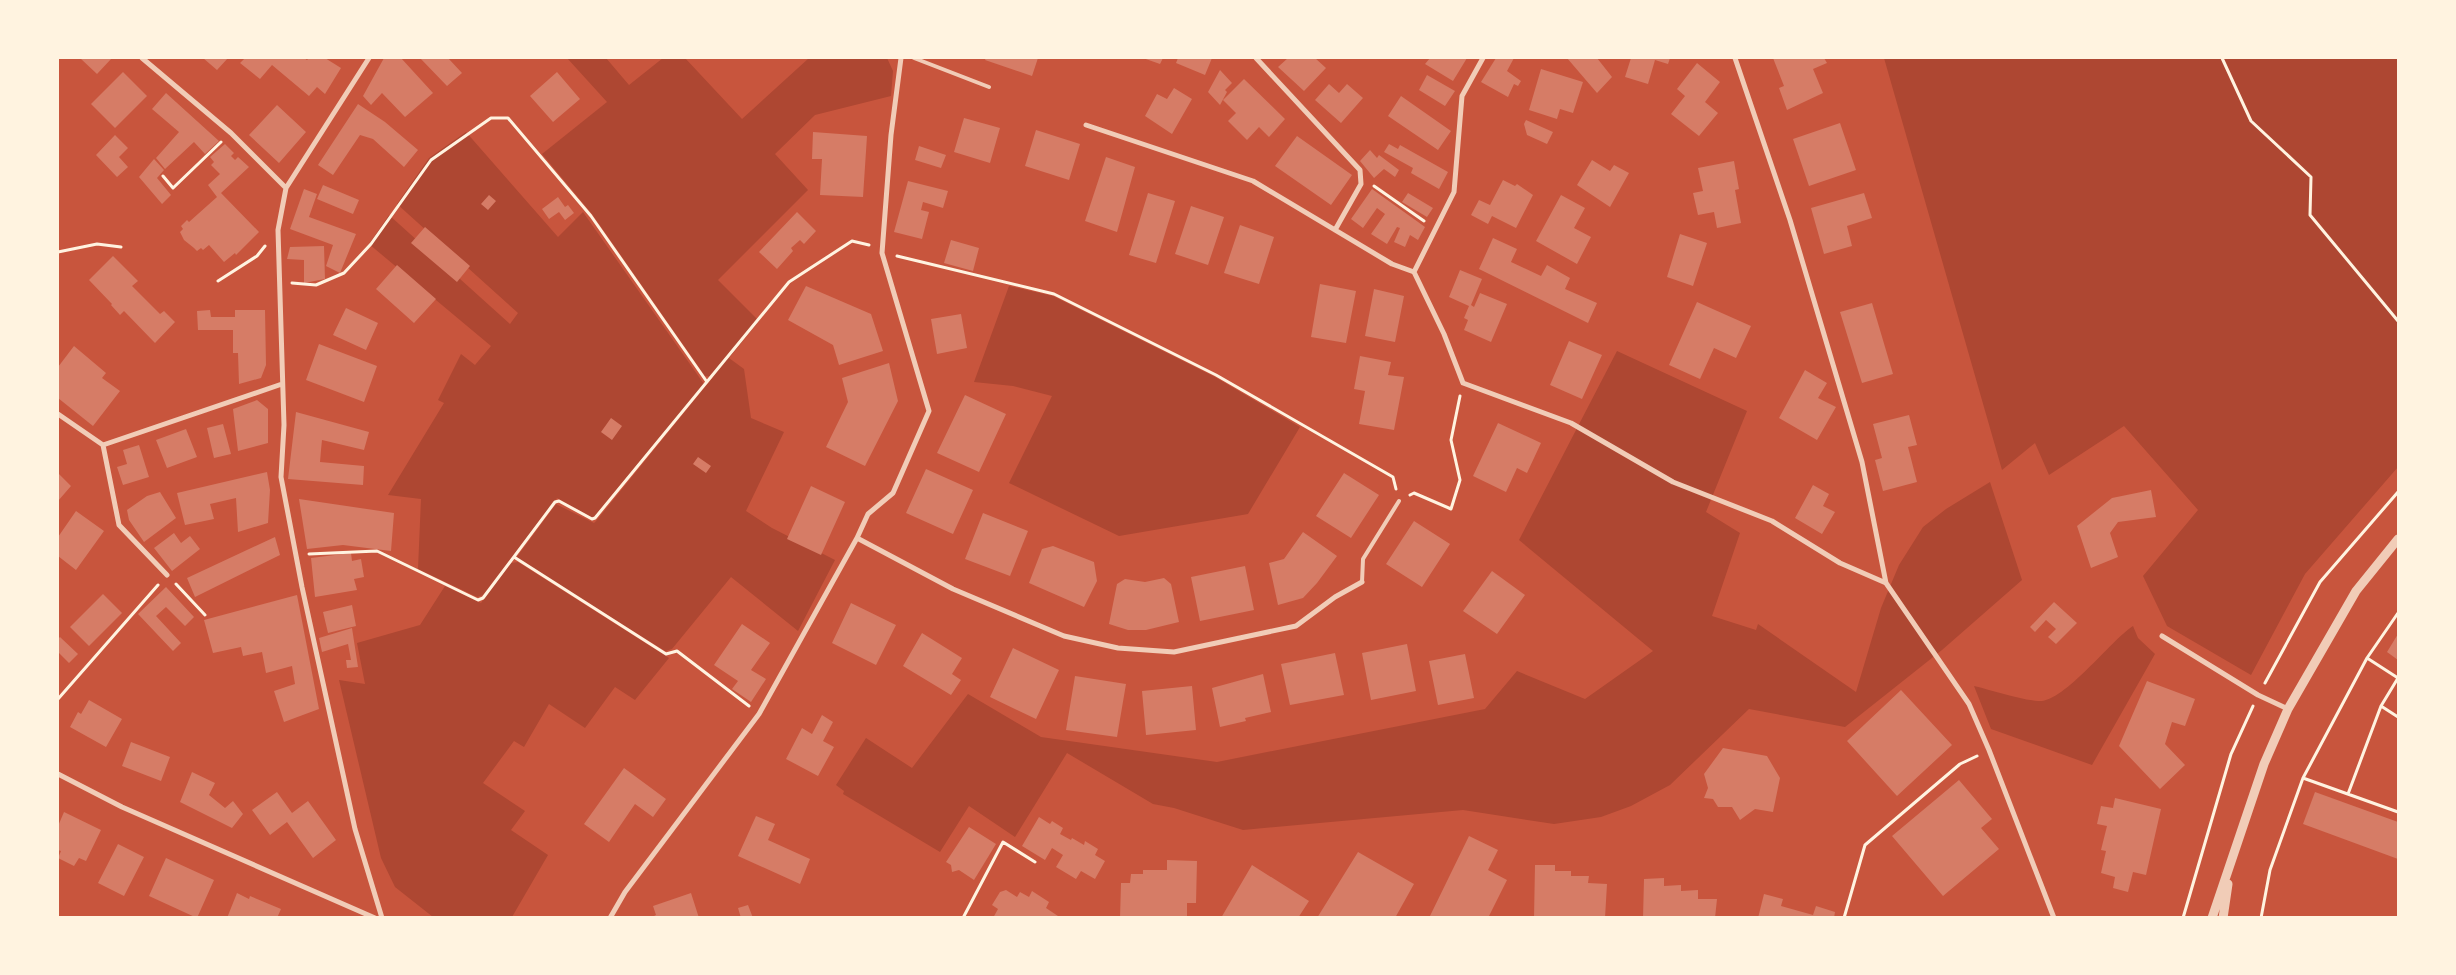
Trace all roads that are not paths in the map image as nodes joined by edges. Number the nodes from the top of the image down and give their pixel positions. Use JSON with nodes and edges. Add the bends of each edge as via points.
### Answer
{"nodes":[{"id":1,"x":142,"y":58,"type":"edge"},
{"id":2,"x":369,"y":58,"type":"edge"},
{"id":3,"x":901,"y":58,"type":"edge"},
{"id":4,"x":914,"y":58,"type":"edge"},
{"id":5,"x":1256,"y":58,"type":"edge"},
{"id":6,"x":1483,"y":58,"type":"edge"},
{"id":7,"x":1735,"y":58,"type":"edge"},
{"id":8,"x":989,"y":87,"type":"dead end"},
{"id":9,"x":1086,"y":125,"type":"dead end"},
{"id":10,"x":286,"y":188,"type":"junction"},
{"id":11,"x":1335,"y":230,"type":"junction"},
{"id":12,"x":1414,"y":272,"type":"junction"},
{"id":13,"x":282,"y":384,"type":"junction"},
{"id":14,"x":58,"y":414,"type":"edge"},
{"id":15,"x":103,"y":445,"type":"junction"},
{"id":16,"x":1400,"y":501,"type":"road end"},
{"id":17,"x":857,"y":538,"type":"junction"},
{"id":18,"x":2398,"y":539,"type":"edge"},
{"id":19,"x":167,"y":575,"type":"road end"},
{"id":20,"x":1362,"y":582,"type":"joint"},
{"id":21,"x":1886,"y":583,"type":"junction"},
{"id":22,"x":2162,"y":636,"type":"dead end"},
{"id":23,"x":2288,"y":709,"type":"junction"},
{"id":24,"x":58,"y":774,"type":"edge"},
{"id":25,"x":2232,"y":859,"type":"junction"},
{"id":26,"x":375,"y":918,"type":"edge"},
{"id":27,"x":382,"y":918,"type":"edge"},
{"id":28,"x":610,"y":918,"type":"edge"},
{"id":29,"x":2054,"y":918,"type":"edge"},
{"id":30,"x":2212,"y":918,"type":"edge"},
{"id":31,"x":2223,"y":918,"type":"edge"}],
"edges":[{"from":1,"to":10,"type":"street","via":[[230,133]]},
{"from":2,"to":10,"type":"street"},
{"from":3,"to":17,"type":"street","via":[[882,253],[929,412],[893,493],[868,514]]},
{"from":4,"to":8,"type":"lane"},
{"from":5,"to":11,"type":"street","via":[[1360,170],[1361,184]]},
{"from":6,"to":12,"type":"street","via":[[1462,96],[1454,192]]},
{"from":7,"to":21,"type":"street","via":[[1790,220],[1862,462]]},
{"from":9,"to":11,"type":"street","via":[[1253,181]]},
{"from":10,"to":13,"type":"street","via":[[278,230]]},
{"from":11,"to":12,"type":"street","via":[[1392,264]]},
{"from":12,"to":21,"type":"street","via":[[1463,383],[1571,422],[1673,482],[1772,521],[1840,563]]},
{"from":13,"to":15,"type":"street"},
{"from":13,"to":27,"type":"street","via":[[281,478],[355,829]]},
{"from":14,"to":15,"type":"street"},
{"from":15,"to":19,"type":"street","via":[[119,525]]},
{"from":16,"to":20,"type":"lane","via":[[1363,559]]},
{"from":17,"to":20,"type":"street","via":[[953,589],[1064,636],[1118,648],[1174,652],[1296,626]]},
{"from":17,"to":28,"type":"street","via":[[759,714],[625,892]]},
{"from":18,"to":23,"type":"street","via":[[2356,591]]},
{"from":21,"to":29,"type":"street","via":[[1968,704]]},
{"from":22,"to":23,"type":"street","via":[[2258,696]]},
{"from":23,"to":25,"type":"street","via":[[2264,764]]},
{"from":24,"to":26,"type":"street","via":[[122,807]]},
{"from":25,"to":30,"type":"street"},
{"from":25,"to":31,"type":"street"}]}
